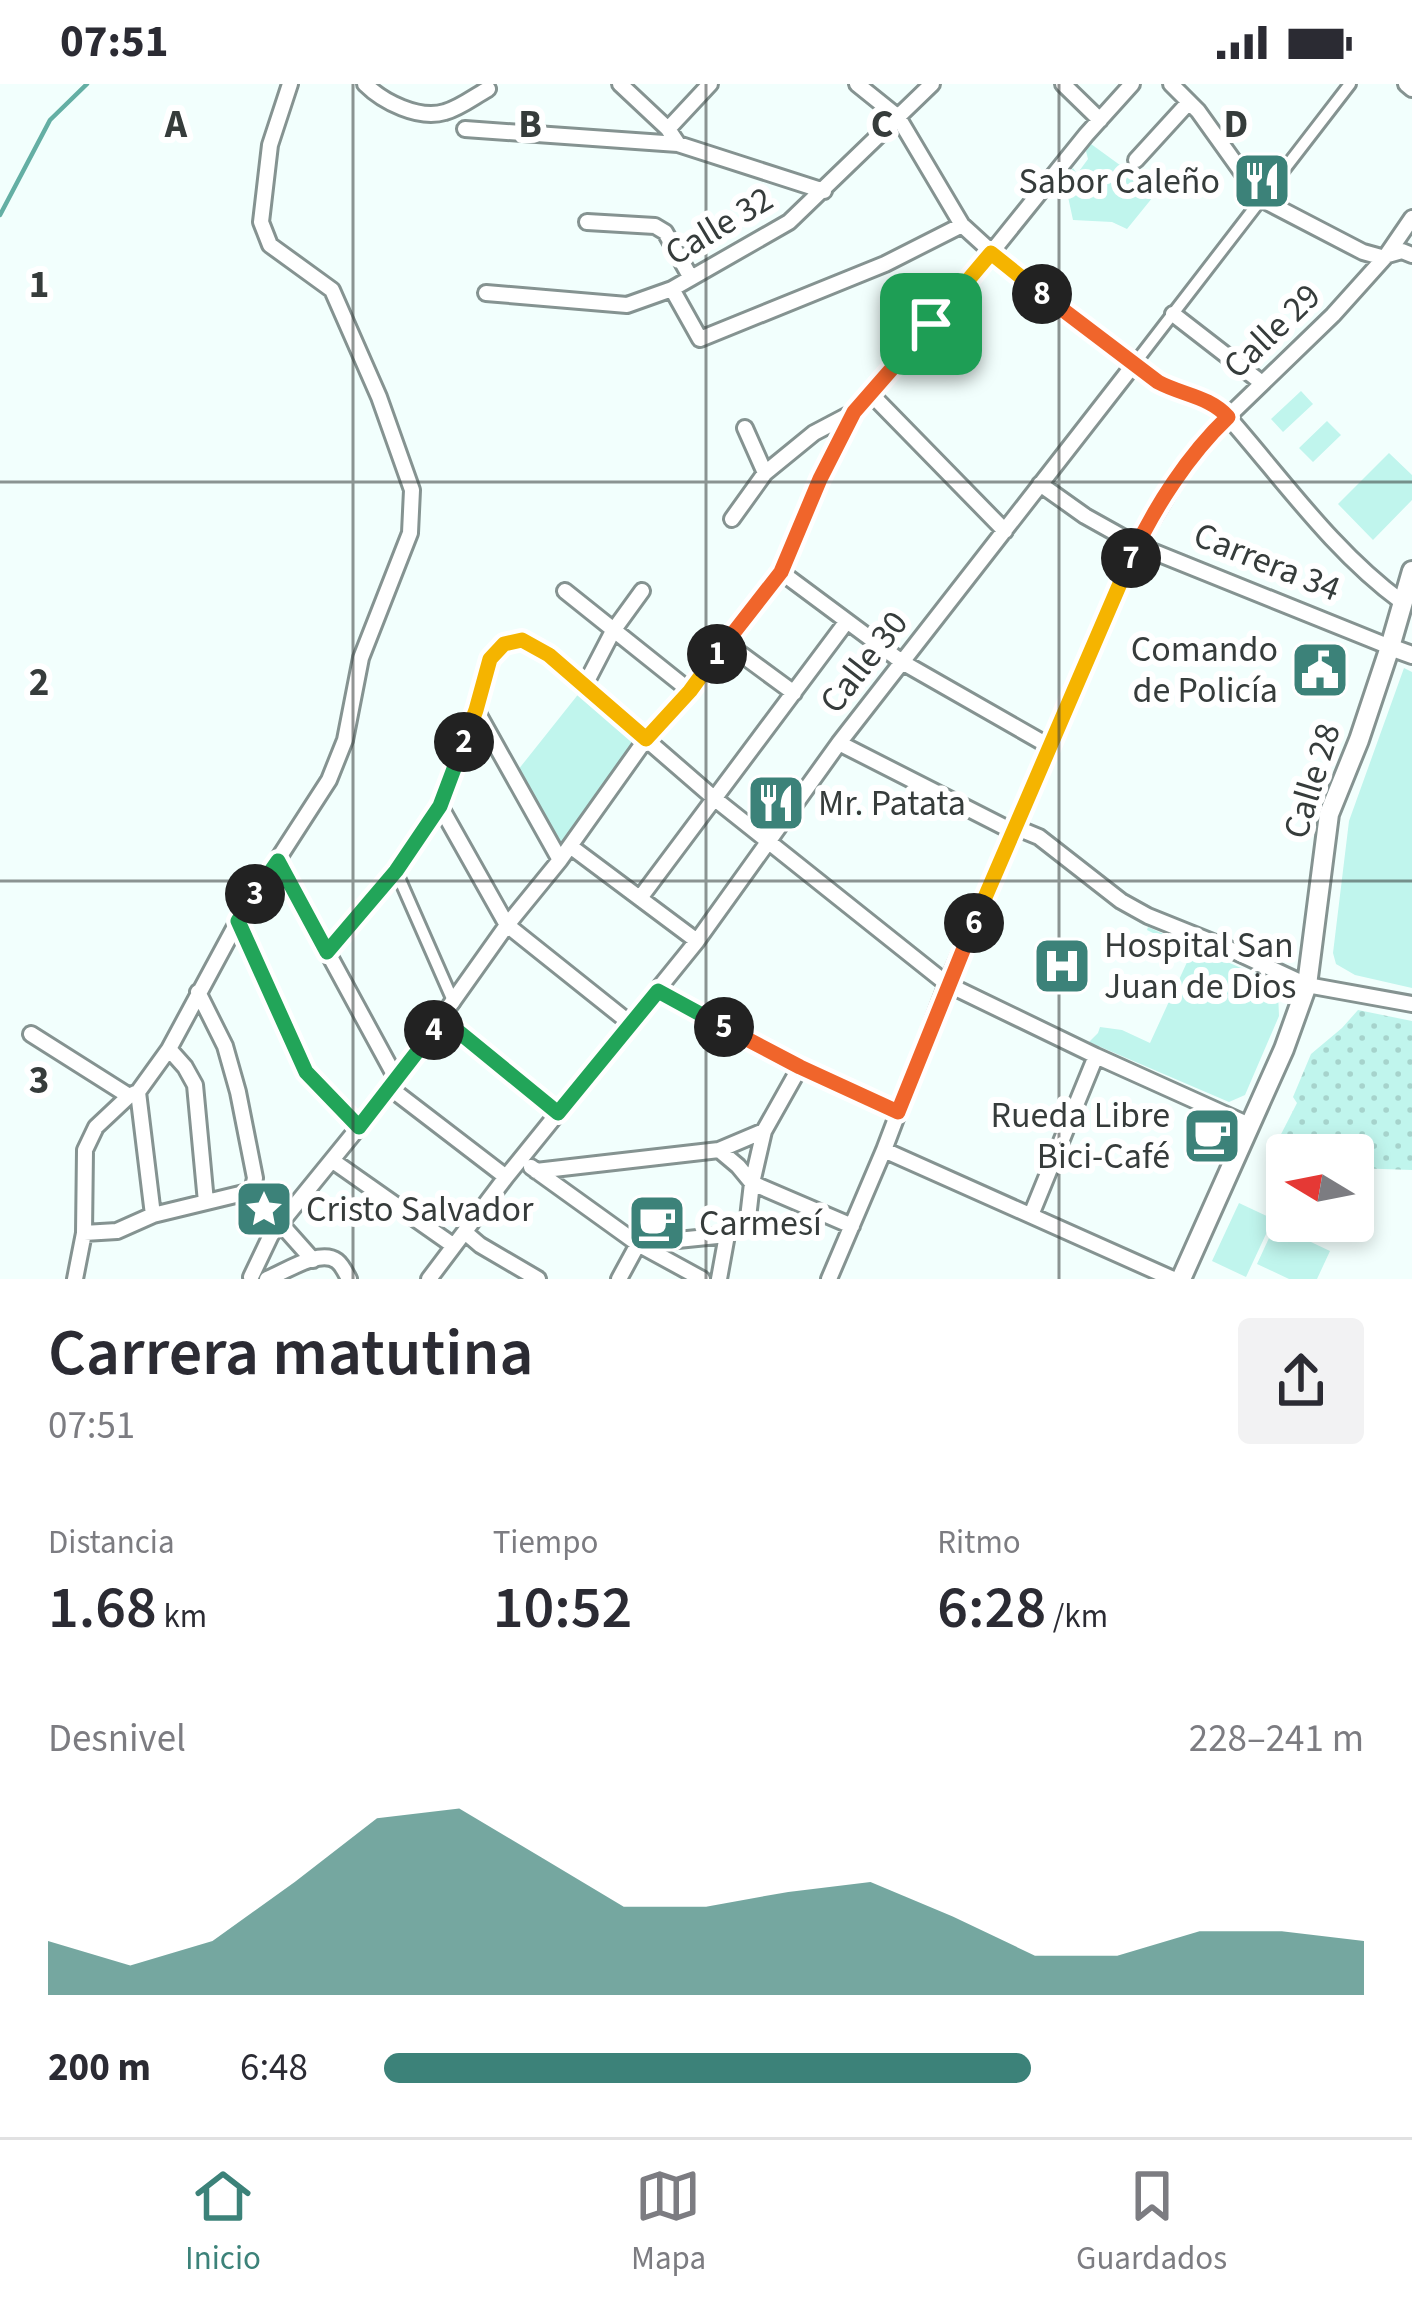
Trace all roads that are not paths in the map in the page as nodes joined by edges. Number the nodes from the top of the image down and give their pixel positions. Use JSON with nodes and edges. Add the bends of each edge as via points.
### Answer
{"nodes":[{"id":1,"x":290,"y":84,"type":"edge"},
{"id":2,"x":365,"y":84,"type":"edge"},
{"id":3,"x":620,"y":84,"type":"edge"},
{"id":4,"x":710,"y":84,"type":"edge"},
{"id":5,"x":857,"y":84,"type":"edge"},
{"id":6,"x":932,"y":84,"type":"edge"},
{"id":7,"x":1064,"y":84,"type":"edge"},
{"id":8,"x":1132,"y":84,"type":"edge"},
{"id":9,"x":1171,"y":84,"type":"edge"},
{"id":10,"x":1350,"y":84,"type":"edge"},
{"id":11,"x":490,"y":86,"type":"edge"},
{"id":12,"x":1189,"y":102,"type":"junction"},
{"id":13,"x":898,"y":117,"type":"junction"},
{"id":14,"x":1100,"y":120,"type":"junction"},
{"id":15,"x":465,"y":129,"type":"dead end"},
{"id":16,"x":668,"y":129,"type":"junction"},
{"id":17,"x":678,"y":144,"type":"junction"},
{"id":18,"x":1136,"y":160,"type":"dead end"},
{"id":19,"x":824,"y":191,"type":"junction"},
{"id":20,"x":1261,"y":200,"type":"junction"},
{"id":21,"x":1412,"y":218,"type":"edge"},
{"id":22,"x":587,"y":222,"type":"dead end"},
{"id":23,"x":962,"y":225,"type":"junction"},
{"id":24,"x":991,"y":253,"type":"junction"},
{"id":25,"x":1412,"y":255,"type":"edge"},
{"id":26,"x":1386,"y":256,"type":"junction"},
{"id":27,"x":692,"y":278,"type":"junction"},
{"id":28,"x":672,"y":289,"type":"junction"},
{"id":29,"x":486,"y":293,"type":"dead end"},
{"id":30,"x":1173,"y":314,"type":"junction"},
{"id":31,"x":1135,"y":363,"type":"junction"},
{"id":32,"x":1262,"y":382,"type":"junction"},
{"id":33,"x":871,"y":394,"type":"junction"},
{"id":34,"x":854,"y":412,"type":"junction"},
{"id":35,"x":1228,"y":417,"type":"junction"},
{"id":36,"x":745,"y":428,"type":"dead end"},
{"id":37,"x":765,"y":473,"type":"junction"},
{"id":38,"x":1040,"y":484,"type":"junction"},
{"id":39,"x":732,"y":519,"type":"dead end"},
{"id":40,"x":1005,"y":531,"type":"junction"},
{"id":41,"x":1137,"y":545,"type":"junction"},
{"id":42,"x":1412,"y":571,"type":"edge"},
{"id":43,"x":781,"y":572,"type":"junction"},
{"id":44,"x":565,"y":591,"type":"dead end"},
{"id":45,"x":642,"y":591,"type":"dead end"},
{"id":46,"x":1402,"y":602,"type":"junction"},
{"id":47,"x":847,"y":621,"type":"junction"},
{"id":48,"x":613,"y":631,"type":"junction"},
{"id":49,"x":726,"y":643,"type":"junction"},
{"id":50,"x":1390,"y":647,"type":"junction"},
{"id":51,"x":1412,"y":655,"type":"edge"},
{"id":52,"x":902,"y":662,"type":"junction"},
{"id":53,"x":584,"y":685,"type":"junction"},
{"id":54,"x":690,"y":691,"type":"junction"},
{"id":55,"x":794,"y":693,"type":"junction"},
{"id":56,"x":476,"y":710,"type":"junction"},
{"id":57,"x":646,"y":739,"type":"junction"},
{"id":58,"x":839,"y":743,"type":"junction"},
{"id":59,"x":1048,"y":746,"type":"junction"},
{"id":60,"x":715,"y":799,"type":"junction"},
{"id":61,"x":440,"y":806,"type":"junction"},
{"id":62,"x":1014,"y":832,"type":"junction"},
{"id":63,"x":770,"y":842,"type":"junction"},
{"id":64,"x":570,"y":846,"type":"junction"},
{"id":65,"x":560,"y":860,"type":"junction"},
{"id":66,"x":278,"y":861,"type":"junction"},
{"id":67,"x":396,"y":871,"type":"junction"},
{"id":68,"x":640,"y":898,"type":"junction"},
{"id":69,"x":238,"y":921,"type":"junction"},
{"id":70,"x":507,"y":925,"type":"junction"},
{"id":71,"x":697,"y":941,"type":"junction"},
{"id":72,"x":327,"y":952,"type":"junction"},
{"id":73,"x":947,"y":984,"type":"junction"},
{"id":74,"x":1307,"y":985,"type":"junction"},
{"id":75,"x":658,"y":991,"type":"junction"},
{"id":76,"x":197,"y":992,"type":"junction"},
{"id":77,"x":454,"y":1004,"type":"junction"},
{"id":78,"x":1412,"y":1004,"type":"edge"},
{"id":79,"x":443,"y":1019,"type":"junction"},
{"id":80,"x":631,"y":1024,"type":"junction"},
{"id":81,"x":31,"y":1034,"type":"dead end"},
{"id":82,"x":169,"y":1049,"type":"junction"},
{"id":83,"x":1096,"y":1056,"type":"junction"},
{"id":84,"x":800,"y":1067,"type":"junction"},
{"id":85,"x":394,"y":1084,"type":"junction"},
{"id":86,"x":134,"y":1094,"type":"junction"},
{"id":87,"x":898,"y":1112,"type":"junction"},
{"id":88,"x":558,"y":1113,"type":"junction"},
{"id":89,"x":1249,"y":1125,"type":"junction"},
{"id":90,"x":359,"y":1127,"type":"junction"},
{"id":91,"x":764,"y":1131,"type":"junction"},
{"id":92,"x":719,"y":1150,"type":"junction"},
{"id":93,"x":884,"y":1150,"type":"junction"},
{"id":94,"x":333,"y":1161,"type":"junction"},
{"id":95,"x":520,"y":1161,"type":"junction"},
{"id":96,"x":536,"y":1171,"type":"junction"},
{"id":97,"x":506,"y":1177,"type":"junction"},
{"id":98,"x":752,"y":1183,"type":"junction"},
{"id":99,"x":206,"y":1202,"type":"junction"},
{"id":100,"x":153,"y":1215,"type":"junction"},
{"id":101,"x":1031,"y":1215,"type":"junction"},
{"id":102,"x":280,"y":1223,"type":"junction"},
{"id":103,"x":853,"y":1226,"type":"junction"},
{"id":104,"x":84,"y":1233,"type":"junction"},
{"id":105,"x":466,"y":1233,"type":"junction"},
{"id":106,"x":727,"y":1234,"type":"junction"},
{"id":107,"x":638,"y":1244,"type":"junction"},
{"id":108,"x":454,"y":1246,"type":"junction"},
{"id":109,"x":313,"y":1260,"type":"junction"},
{"id":110,"x":256,"y":1278,"type":"edge"},
{"id":111,"x":75,"y":1279,"type":"edge"},
{"id":112,"x":349,"y":1279,"type":"edge"},
{"id":113,"x":429,"y":1279,"type":"edge"},
{"id":114,"x":538,"y":1279,"type":"edge"},
{"id":115,"x":619,"y":1279,"type":"edge"},
{"id":116,"x":702,"y":1279,"type":"edge"},
{"id":117,"x":719,"y":1279,"type":"edge"},
{"id":118,"x":830,"y":1279,"type":"edge"},
{"id":119,"x":1177,"y":1279,"type":"edge"}],
"edges":[{"from":1,"to":66,"type":"street","via":[[270,146],[261,222],[270,245],[332,290],[412,490],[410,532],[361,658],[345,740]]},
{"from":2,"to":11,"type":"street","via":[[400,107],[443,113]]},
{"from":3,"to":16,"type":"street"},
{"from":4,"to":16,"type":"street"},
{"from":5,"to":13,"type":"street"},
{"from":6,"to":13,"type":"street","name":"Calle 32"},
{"from":7,"to":14,"type":"street"},
{"from":8,"to":14,"type":"street"},
{"from":9,"to":12,"type":"street"},
{"from":10,"to":20,"type":"street","name":"Calle 30"},
{"from":12,"to":18,"type":"street"},
{"from":12,"to":20,"type":"street"},
{"from":13,"to":19,"type":"street","name":"Calle 32"},
{"from":13,"to":23,"type":"street"},
{"from":14,"to":24,"type":"street"},
{"from":15,"to":17,"type":"street"},
{"from":16,"to":17,"type":"street"},
{"from":17,"to":19,"type":"street"},
{"from":19,"to":27,"type":"street","name":"Calle 32","via":[[789,222]]},
{"from":20,"to":26,"type":"street"},
{"from":20,"to":30,"type":"street","name":"Calle 30"},
{"from":21,"to":26,"type":"street","name":"Calle 29"},
{"from":22,"to":27,"type":"street","via":[[655,226]]},
{"from":23,"to":24,"type":"street"},
{"from":23,"to":28,"type":"street","via":[[700,339]]},
{"from":24,"to":31,"type":"street"},
{"from":24,"to":33,"type":"street"},
{"from":25,"to":26,"type":"street"},
{"from":26,"to":32,"type":"street","name":"Calle 29"},
{"from":27,"to":28,"type":"street","name":"Calle 32"},
{"from":28,"to":29,"type":"street","name":"Calle 32","via":[[627,305]]},
{"from":30,"to":31,"type":"street","name":"Calle 30"},
{"from":30,"to":32,"type":"street"},
{"from":31,"to":35,"type":"street"},
{"from":31,"to":38,"type":"street","name":"Calle 30"},
{"from":32,"to":35,"type":"street","name":"Calle 29"},
{"from":33,"to":34,"type":"street"},
{"from":33,"to":40,"type":"street"},
{"from":34,"to":37,"type":"street"},
{"from":34,"to":43,"type":"street"},
{"from":35,"to":41,"type":"street","name":"Calle 29","via":[[1181,472]]},
{"from":35,"to":46,"type":"street","via":[[1324,529]]},
{"from":36,"to":37,"type":"street"},
{"from":37,"to":39,"type":"street"},
{"from":38,"to":40,"type":"street","name":"Calle 30"},
{"from":38,"to":41,"type":"street","name":"Carrera 34"},
{"from":40,"to":52,"type":"street","name":"Calle 30"},
{"from":41,"to":50,"type":"street","name":"Carrera 34"},
{"from":41,"to":59,"type":"street","name":"Calle 29"},
{"from":42,"to":46,"type":"main road","name":"Calle 28"},
{"from":43,"to":47,"type":"street"},
{"from":43,"to":49,"type":"street"},
{"from":44,"to":48,"type":"street"},
{"from":45,"to":48,"type":"street"},
{"from":46,"to":50,"type":"main road","name":"Calle 28"},
{"from":47,"to":52,"type":"street"},
{"from":47,"to":55,"type":"street"},
{"from":48,"to":53,"type":"street"},
{"from":48,"to":54,"type":"street"},
{"from":49,"to":54,"type":"street"},
{"from":49,"to":55,"type":"street"},
{"from":50,"to":51,"type":"street","name":"Carrera 34"},
{"from":50,"to":74,"type":"main road","name":"Calle 28","via":[[1329,814]]},
{"from":52,"to":58,"type":"street","name":"Calle 30"},
{"from":52,"to":59,"type":"street"},
{"from":53,"to":56,"type":"street","via":[[522,640],[504,644],[490,659]]},
{"from":53,"to":57,"type":"street"},
{"from":54,"to":57,"type":"street"},
{"from":55,"to":60,"type":"street"},
{"from":56,"to":61,"type":"street"},
{"from":56,"to":65,"type":"street"},
{"from":57,"to":60,"type":"street"},
{"from":57,"to":64,"type":"street"},
{"from":58,"to":62,"type":"street"},
{"from":58,"to":63,"type":"street","name":"Calle 30"},
{"from":59,"to":62,"type":"street","name":"Calle 29"},
{"from":60,"to":63,"type":"street"},
{"from":60,"to":68,"type":"street"},
{"from":61,"to":67,"type":"street"},
{"from":61,"to":70,"type":"street"},
{"from":62,"to":73,"type":"street","name":"Calle 29"},
{"from":62,"to":74,"type":"street","via":[[1039,837],[1148,916]]},
{"from":63,"to":71,"type":"street","name":"Calle 30"},
{"from":63,"to":73,"type":"street"},
{"from":64,"to":65,"type":"street"},
{"from":64,"to":68,"type":"street"},
{"from":65,"to":70,"type":"street"},
{"from":66,"to":69,"type":"street"},
{"from":66,"to":72,"type":"street"},
{"from":67,"to":72,"type":"street"},
{"from":67,"to":77,"type":"street"},
{"from":68,"to":71,"type":"street"},
{"from":69,"to":76,"type":"street"},
{"from":69,"to":90,"type":"street","via":[[306,1072]]},
{"from":70,"to":77,"type":"street"},
{"from":70,"to":80,"type":"street"},
{"from":71,"to":75,"type":"street","name":"Calle 30"},
{"from":72,"to":85,"type":"street"},
{"from":73,"to":83,"type":"street"},
{"from":73,"to":87,"type":"street","name":"Calle 29"},
{"from":74,"to":78,"type":"street"},
{"from":74,"to":89,"type":"main road","name":"Calle 28"},
{"from":75,"to":80,"type":"street","name":"Calle 30"},
{"from":75,"to":84,"type":"street"},
{"from":76,"to":82,"type":"street"},
{"from":76,"to":99,"type":"street","via":[[225,1046],[255,1178],[248,1192]]},
{"from":77,"to":79,"type":"street"},
{"from":79,"to":85,"type":"street"},
{"from":79,"to":88,"type":"street"},
{"from":80,"to":88,"type":"street","name":"Calle 30"},
{"from":81,"to":86,"type":"street"},
{"from":82,"to":86,"type":"street"},
{"from":82,"to":99,"type":"street","via":[[195,1085]]},
{"from":83,"to":89,"type":"street"},
{"from":83,"to":101,"type":"street"},
{"from":84,"to":87,"type":"street"},
{"from":84,"to":91,"type":"street"},
{"from":85,"to":90,"type":"street"},
{"from":85,"to":97,"type":"street"},
{"from":86,"to":100,"type":"street"},
{"from":86,"to":104,"type":"street","via":[[96,1127],[85,1150]]},
{"from":87,"to":93,"type":"street","name":"Calle 29"},
{"from":88,"to":95,"type":"street","name":"Calle 30"},
{"from":89,"to":119,"type":"main road","name":"Calle 28"},
{"from":90,"to":94,"type":"street"},
{"from":91,"to":92,"type":"street"},
{"from":91,"to":98,"type":"street"},
{"from":92,"to":96,"type":"street"},
{"from":92,"to":98,"type":"street"},
{"from":93,"to":101,"type":"street"},
{"from":93,"to":103,"type":"street","name":"Calle 29"},
{"from":94,"to":102,"type":"street"},
{"from":94,"to":108,"type":"street"},
{"from":95,"to":96,"type":"street"},
{"from":95,"to":97,"type":"street","name":"Calle 30"},
{"from":96,"to":107,"type":"street"},
{"from":97,"to":105,"type":"street","name":"Calle 30"},
{"from":98,"to":103,"type":"street"},
{"from":98,"to":106,"type":"street","via":[[748,1219]]},
{"from":99,"to":100,"type":"street"},
{"from":100,"to":104,"type":"street","via":[[118,1231]]},
{"from":101,"to":119,"type":"street"},
{"from":102,"to":109,"type":"street"},
{"from":102,"to":110,"type":"street"},
{"from":103,"to":118,"type":"street","name":"Calle 29"},
{"from":104,"to":111,"type":"street"},
{"from":105,"to":108,"type":"street","name":"Calle 30"},
{"from":105,"to":114,"type":"street"},
{"from":106,"to":107,"type":"street"},
{"from":106,"to":117,"type":"street"},
{"from":107,"to":115,"type":"street"},
{"from":107,"to":116,"type":"street"},
{"from":108,"to":113,"type":"street","name":"Calle 30"},
{"from":109,"to":110,"type":"street"},
{"from":109,"to":112,"type":"street","via":[[331,1257]]}]}
